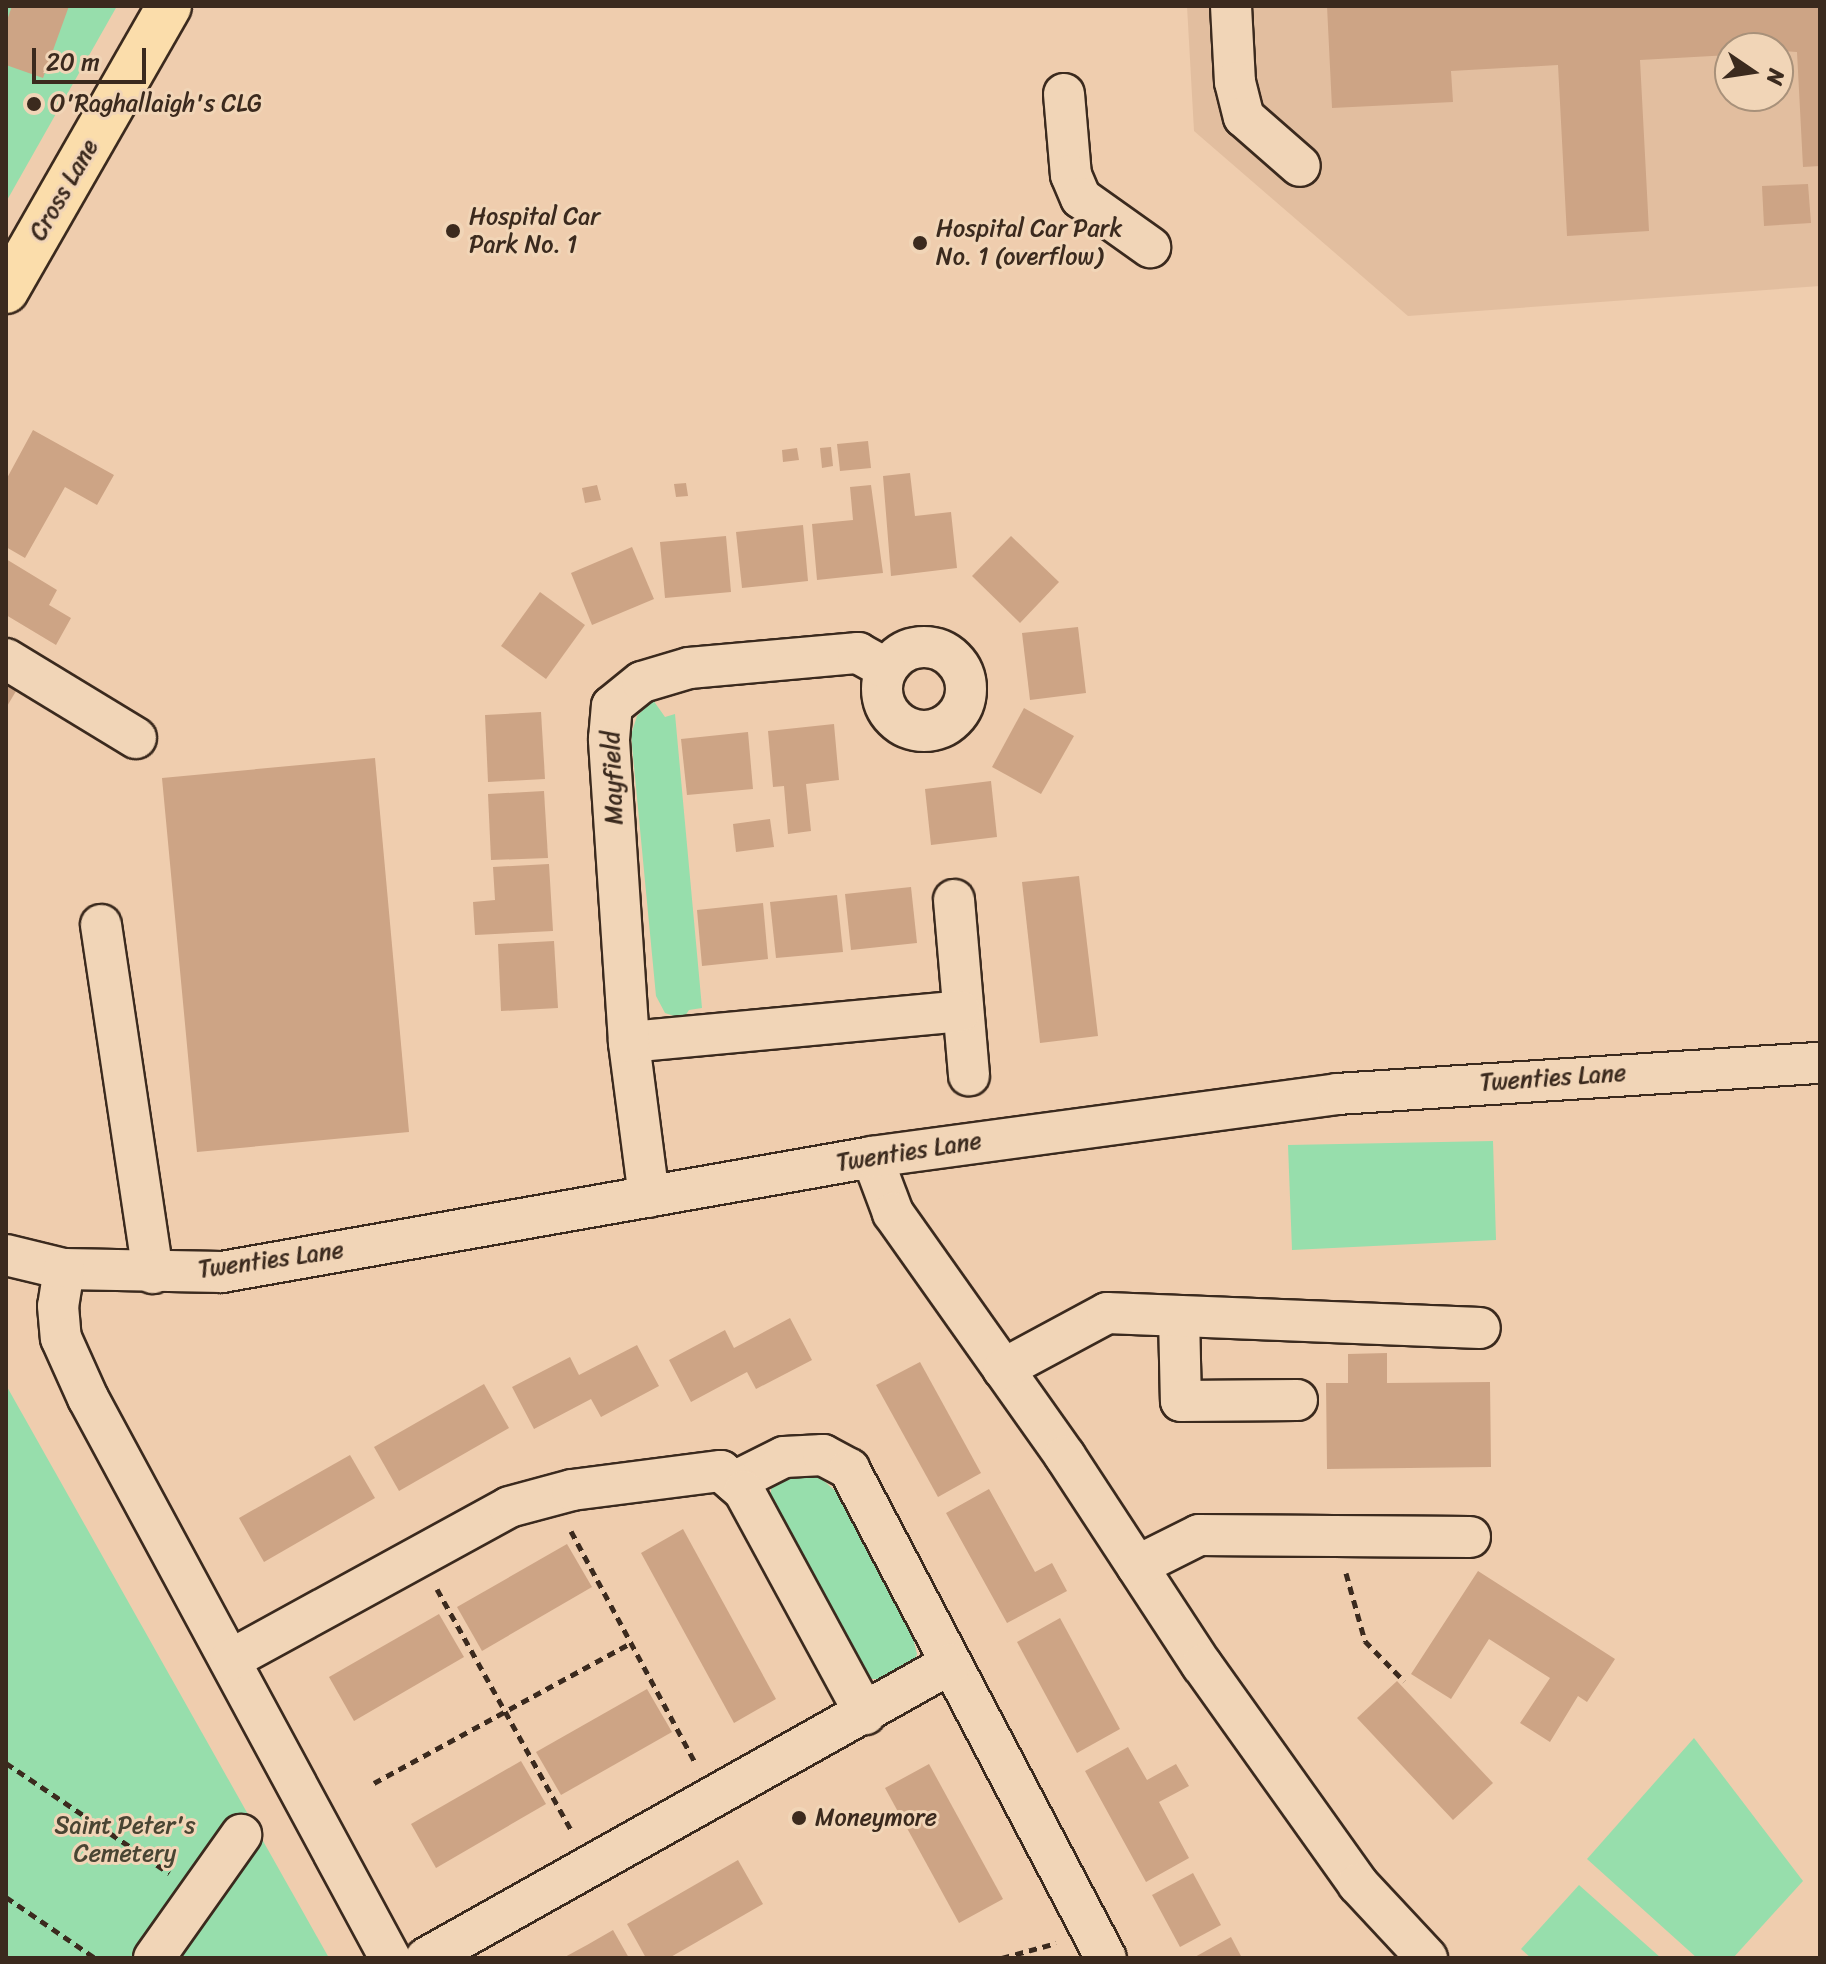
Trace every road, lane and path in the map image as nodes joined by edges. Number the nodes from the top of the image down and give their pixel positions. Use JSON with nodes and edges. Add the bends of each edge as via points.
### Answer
{"nodes":[{"id":1,"x":169,"y":6,"type":"edge"},
{"id":2,"x":1231,"y":6,"type":"edge"},
{"id":3,"x":1064,"y":94,"type":"dead end"},
{"id":4,"x":1300,"y":166,"type":"dead end"},
{"id":5,"x":1150,"y":247,"type":"dead end"},
{"id":6,"x":6,"y":291,"type":"edge"},
{"id":7,"x":6,"y":659,"type":"edge"},
{"id":8,"x":885,"y":668,"type":"dead end"},
{"id":9,"x":136,"y":738,"type":"dead end"},
{"id":10,"x":954,"y":900,"type":"dead end"},
{"id":11,"x":101,"y":925,"type":"dead end"},
{"id":12,"x":961,"y":1011,"type":"junction"},
{"id":13,"x":629,"y":1042,"type":"junction"},
{"id":14,"x":1820,"y":1063,"type":"edge"},
{"id":15,"x":969,"y":1075,"type":"dead end"},
{"id":16,"x":872,"y":1157,"type":"junction"},
{"id":17,"x":649,"y":1197,"type":"junction"},
{"id":18,"x":6,"y":1255,"type":"edge"},
{"id":19,"x":64,"y":1269,"type":"junction"},
{"id":20,"x":153,"y":1273,"type":"junction"},
{"id":21,"x":1179,"y":1316,"type":"junction"},
{"id":22,"x":1480,"y":1328,"type":"dead end"},
{"id":23,"x":1003,"y":1369,"type":"junction"},
{"id":24,"x":1297,"y":1400,"type":"dead end"},
{"id":25,"x":734,"y":1482,"type":"junction"},
{"id":26,"x":551,"y":1495,"type":"junction"},
{"id":27,"x":1345,"y":1536,"type":"junction"},
{"id":28,"x":1470,"y":1537,"type":"dead end"},
{"id":29,"x":419,"y":1556,"type":"junction"},
{"id":30,"x":1137,"y":1566,"type":"junction"},
{"id":31,"x":631,"y":1643,"type":"junction"},
{"id":32,"x":230,"y":1660,"type":"junction"},
{"id":33,"x":950,"y":1664,"type":"junction"},
{"id":34,"x":1404,"y":1681,"type":"dead end"},
{"id":35,"x":505,"y":1711,"type":"junction"},
{"id":36,"x":865,"y":1714,"type":"junction"},
{"id":37,"x":6,"y":1763,"type":"edge"},
{"id":38,"x":374,"y":1783,"type":"dead end"},
{"id":39,"x":714,"y":1798,"type":"junction"},
{"id":40,"x":241,"y":1835,"type":"dead end"},
{"id":41,"x":591,"y":1866,"type":"junction"},
{"id":42,"x":200,"y":1893,"type":"junction"},
{"id":43,"x":6,"y":1897,"type":"edge"},
{"id":44,"x":1099,"y":1945,"type":"edge"},
{"id":45,"x":95,"y":1958,"type":"edge"},
{"id":46,"x":154,"y":1958,"type":"edge"},
{"id":47,"x":390,"y":1958,"type":"edge"},
{"id":48,"x":426,"y":1958,"type":"edge"},
{"id":49,"x":1002,"y":1958,"type":"edge"},
{"id":50,"x":1427,"y":1958,"type":"edge"}],
"edges":[{"from":1,"to":6,"type":"main road","name":"Cross Lane"},
{"from":2,"to":4,"type":"street","via":[[1235,82],[1244,117]]},
{"from":3,"to":5,"type":"street","via":[[1071,175],[1081,198]]},
{"from":7,"to":9,"type":"street"},
{"from":8,"to":13,"type":"street","name":"Mayfield","via":[[858,653],[689,668],[642,682],[612,706],[609,739]]},
{"from":10,"to":12,"type":"street"},
{"from":11,"to":20,"type":"street"},
{"from":12,"to":13,"type":"street"},
{"from":12,"to":15,"type":"street"},
{"from":13,"to":17,"type":"street","name":"Mayfield"},
{"from":14,"to":16,"type":"street","name":"Twenties Lane","via":[[1337,1094]]},
{"from":16,"to":17,"type":"street","name":"Twenties Lane"},
{"from":16,"to":23,"type":"street","via":[[893,1213]]},
{"from":17,"to":20,"type":"street","name":"Twenties Lane","via":[[222,1272]]},
{"from":18,"to":19,"type":"street","name":"Twenties Lane"},
{"from":19,"to":20,"type":"street","name":"Twenties Lane"},
{"from":19,"to":32,"type":"street","via":[[58,1306],[61,1338]]},
{"from":21,"to":22,"type":"street"},
{"from":21,"to":23,"type":"street","via":[[1107,1313]]},
{"from":21,"to":24,"type":"street","via":[[1181,1401]]},
{"from":23,"to":30,"type":"street"},
{"from":25,"to":26,"type":"street","via":[[721,1471]]},
{"from":25,"to":33,"type":"street","via":[[784,1457],[823,1455],[849,1469]]},
{"from":25,"to":36,"type":"street","via":[[744,1491]]},
{"from":26,"to":29,"type":"street","via":[[509,1507]]},
{"from":26,"to":31,"type":"path"},
{"from":27,"to":28,"type":"street"},
{"from":27,"to":30,"type":"street","via":[[1199,1535]]},
{"from":27,"to":34,"type":"path","via":[[1347,1587],[1365,1641]]},
{"from":29,"to":32,"type":"street"},
{"from":29,"to":35,"type":"path"},
{"from":30,"to":50,"type":"street","via":[[1358,1884]]},
{"from":31,"to":35,"type":"path"},
{"from":31,"to":39,"type":"path"},
{"from":32,"to":47,"type":"street"},
{"from":33,"to":36,"type":"street"},
{"from":33,"to":44,"type":"street"},
{"from":35,"to":38,"type":"path"},
{"from":35,"to":41,"type":"path"},
{"from":36,"to":39,"type":"street"},
{"from":37,"to":42,"type":"path"},
{"from":39,"to":41,"type":"street"},
{"from":40,"to":42,"type":"street"},
{"from":41,"to":48,"type":"street"},
{"from":42,"to":46,"type":"street"},
{"from":43,"to":45,"type":"path"},
{"from":44,"to":49,"type":"path"}]}
